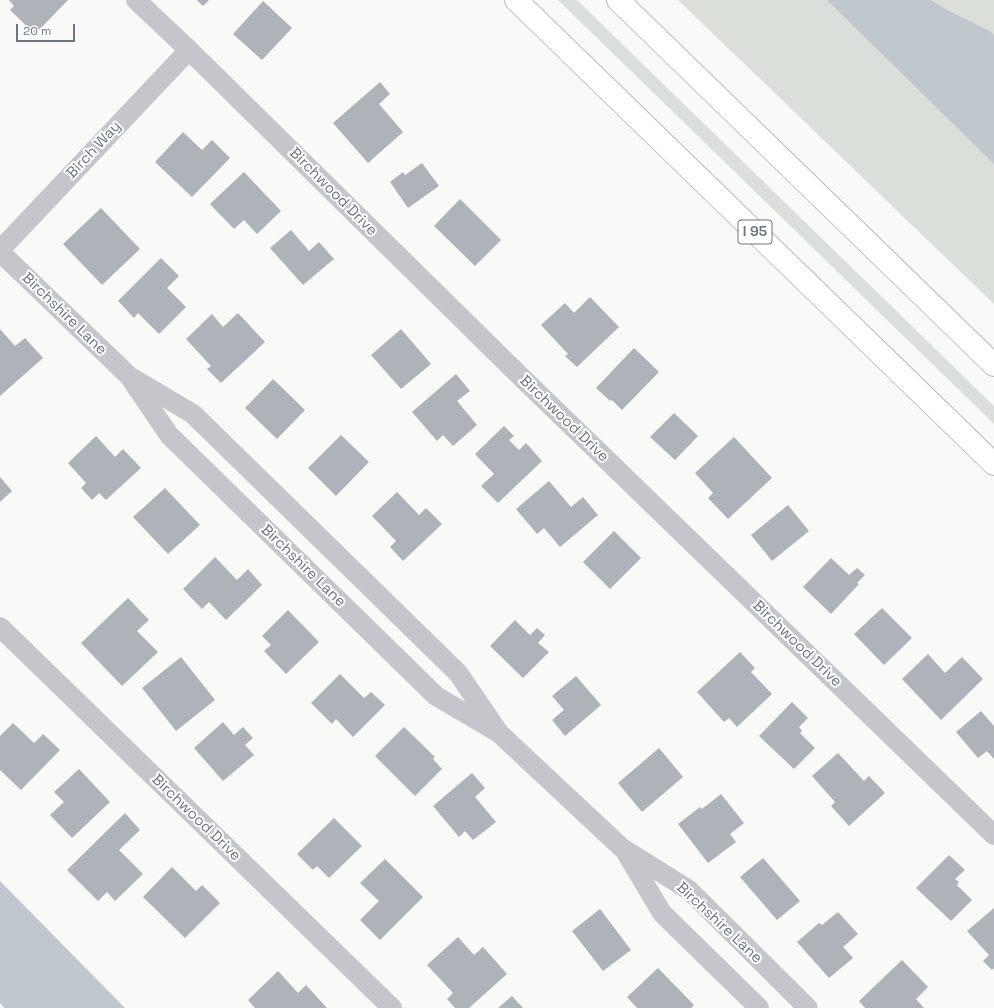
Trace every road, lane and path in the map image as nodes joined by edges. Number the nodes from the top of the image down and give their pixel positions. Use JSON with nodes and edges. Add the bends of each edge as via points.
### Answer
{"nodes":[{"id":1,"x":136,"y":0,"type":"edge"},
{"id":2,"x":516,"y":0,"type":"edge"},
{"id":3,"x":618,"y":0,"type":"edge"},
{"id":4,"x":189,"y":50,"type":"junction"},
{"id":5,"x":0,"y":251,"type":"edge"},
{"id":6,"x":994,"y":365,"type":"edge"},
{"id":7,"x":128,"y":376,"type":"junction"},
{"id":8,"x":994,"y":464,"type":"edge"},
{"id":9,"x":0,"y":627,"type":"edge"},
{"id":10,"x":499,"y":733,"type":"junction"},
{"id":11,"x":994,"y":836,"type":"edge"},
{"id":12,"x":622,"y":848,"type":"junction"},
{"id":13,"x":392,"y":1008,"type":"edge"},
{"id":14,"x":758,"y":1008,"type":"edge"},
{"id":15,"x":808,"y":1008,"type":"edge"}],
"edges":[{"from":1,"to":4,"type":"street","name":"Birchwood Drive"},
{"from":2,"to":8,"type":"highway","number":"I 95"},
{"from":3,"to":6,"type":"highway"},
{"from":4,"to":5,"type":"street","name":"Birch Way"},
{"from":4,"to":11,"type":"street","name":"Birchwood Drive"},
{"from":5,"to":7,"type":"street","name":"Birchshire Lane"},
{"from":7,"to":10,"type":"street","name":"Birchshire Lane","via":[[169,435],[436,696]]},
{"from":7,"to":10,"type":"street","name":"Birchshire Lane","via":[[193,414],[458,673]]},
{"from":9,"to":13,"type":"street","name":"Birchwood Drive"},
{"from":10,"to":12,"type":"street","name":"Birchshire Lane"},
{"from":12,"to":14,"type":"street","name":"Birchshire Lane","via":[[662,913]]},
{"from":12,"to":15,"type":"street","name":"Birchshire Lane","via":[[688,890]]}]}
